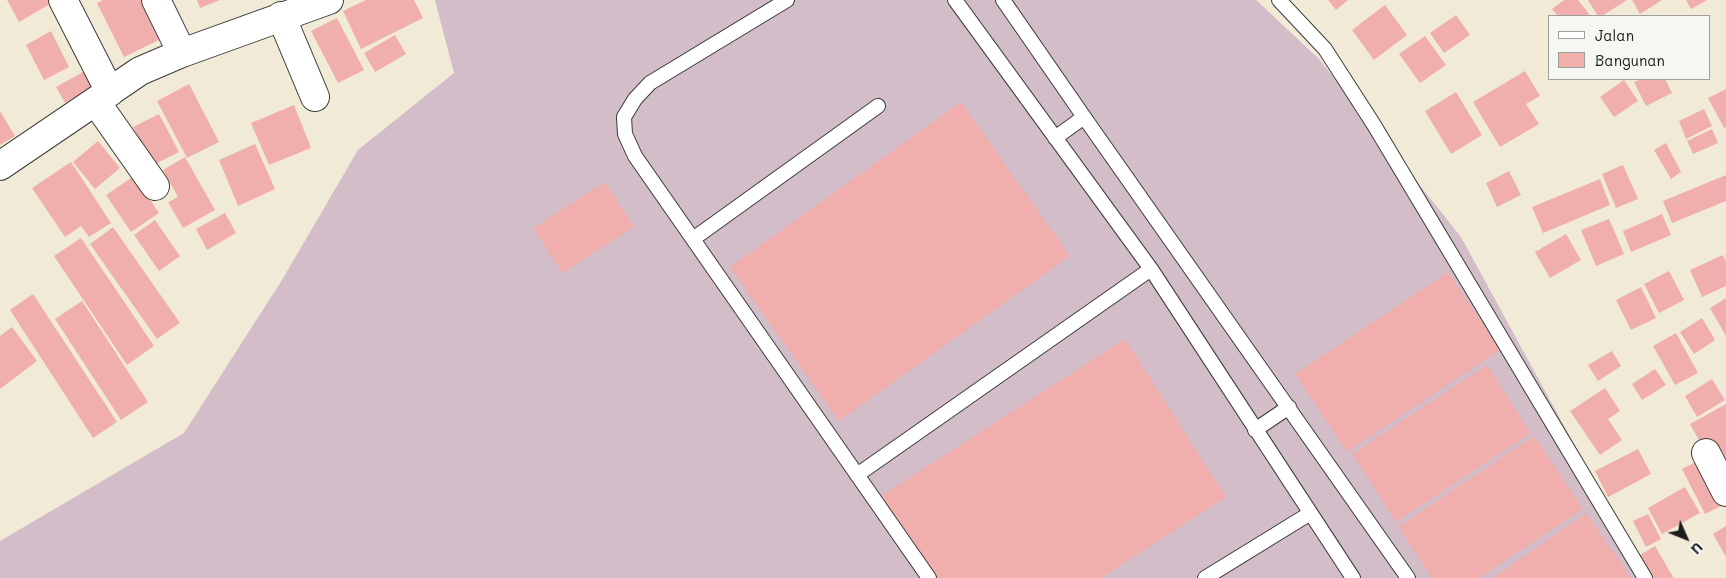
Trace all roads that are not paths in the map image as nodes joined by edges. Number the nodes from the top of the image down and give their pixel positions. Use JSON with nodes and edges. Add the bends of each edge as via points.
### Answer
{"nodes":[{"id":1,"x":63,"y":0,"type":"edge"},
{"id":2,"x":156,"y":0,"type":"edge"},
{"id":3,"x":329,"y":0,"type":"edge"},
{"id":4,"x":787,"y":0,"type":"edge"},
{"id":5,"x":955,"y":0,"type":"edge"},
{"id":6,"x":1003,"y":0,"type":"edge"},
{"id":7,"x":1279,"y":0,"type":"edge"},
{"id":8,"x":281,"y":16,"type":"junction"},
{"id":9,"x":182,"y":52,"type":"junction"},
{"id":10,"x":103,"y":97,"type":"junction"},
{"id":11,"x":315,"y":97,"type":"dead end"},
{"id":12,"x":878,"y":106,"type":"dead end"},
{"id":13,"x":1084,"y":117,"type":"junction"},
{"id":14,"x":1055,"y":138,"type":"junction"},
{"id":15,"x":0,"y":166,"type":"edge"},
{"id":16,"x":155,"y":186,"type":"dead end"},
{"id":17,"x":693,"y":239,"type":"junction"},
{"id":18,"x":1151,"y":269,"type":"junction"},
{"id":19,"x":1289,"y":407,"type":"junction"},
{"id":20,"x":1255,"y":430,"type":"junction"},
{"id":21,"x":1706,"y":453,"type":"dead end"},
{"id":22,"x":857,"y":475,"type":"junction"},
{"id":23,"x":1726,"y":492,"type":"edge"},
{"id":24,"x":1310,"y":514,"type":"junction"},
{"id":25,"x":929,"y":578,"type":"edge"},
{"id":26,"x":1206,"y":578,"type":"edge"},
{"id":27,"x":1353,"y":578,"type":"edge"},
{"id":28,"x":1408,"y":578,"type":"edge"},
{"id":29,"x":1645,"y":578,"type":"edge"}],
"edges":[{"from":1,"to":10,"type":"street"},
{"from":2,"to":9,"type":"street"},
{"from":3,"to":8,"type":"street"},
{"from":4,"to":17,"type":"lane","via":[[650,83],[624,117],[624,134],[635,156]]},
{"from":5,"to":14,"type":"lane"},
{"from":6,"to":13,"type":"lane"},
{"from":7,"to":29,"type":"lane","via":[[1325,49],[1345,79]]},
{"from":8,"to":9,"type":"street"},
{"from":8,"to":11,"type":"street"},
{"from":9,"to":10,"type":"street","via":[[140,71]]},
{"from":10,"to":15,"type":"street"},
{"from":10,"to":16,"type":"street"},
{"from":12,"to":17,"type":"lane"},
{"from":13,"to":14,"type":"lane"},
{"from":13,"to":19,"type":"lane"},
{"from":14,"to":18,"type":"lane"},
{"from":17,"to":22,"type":"lane"},
{"from":18,"to":20,"type":"lane"},
{"from":18,"to":22,"type":"lane"},
{"from":19,"to":20,"type":"lane"},
{"from":19,"to":28,"type":"lane"},
{"from":20,"to":24,"type":"lane"},
{"from":21,"to":23,"type":"street"},
{"from":22,"to":25,"type":"lane"},
{"from":24,"to":26,"type":"lane"},
{"from":24,"to":27,"type":"lane"}]}
